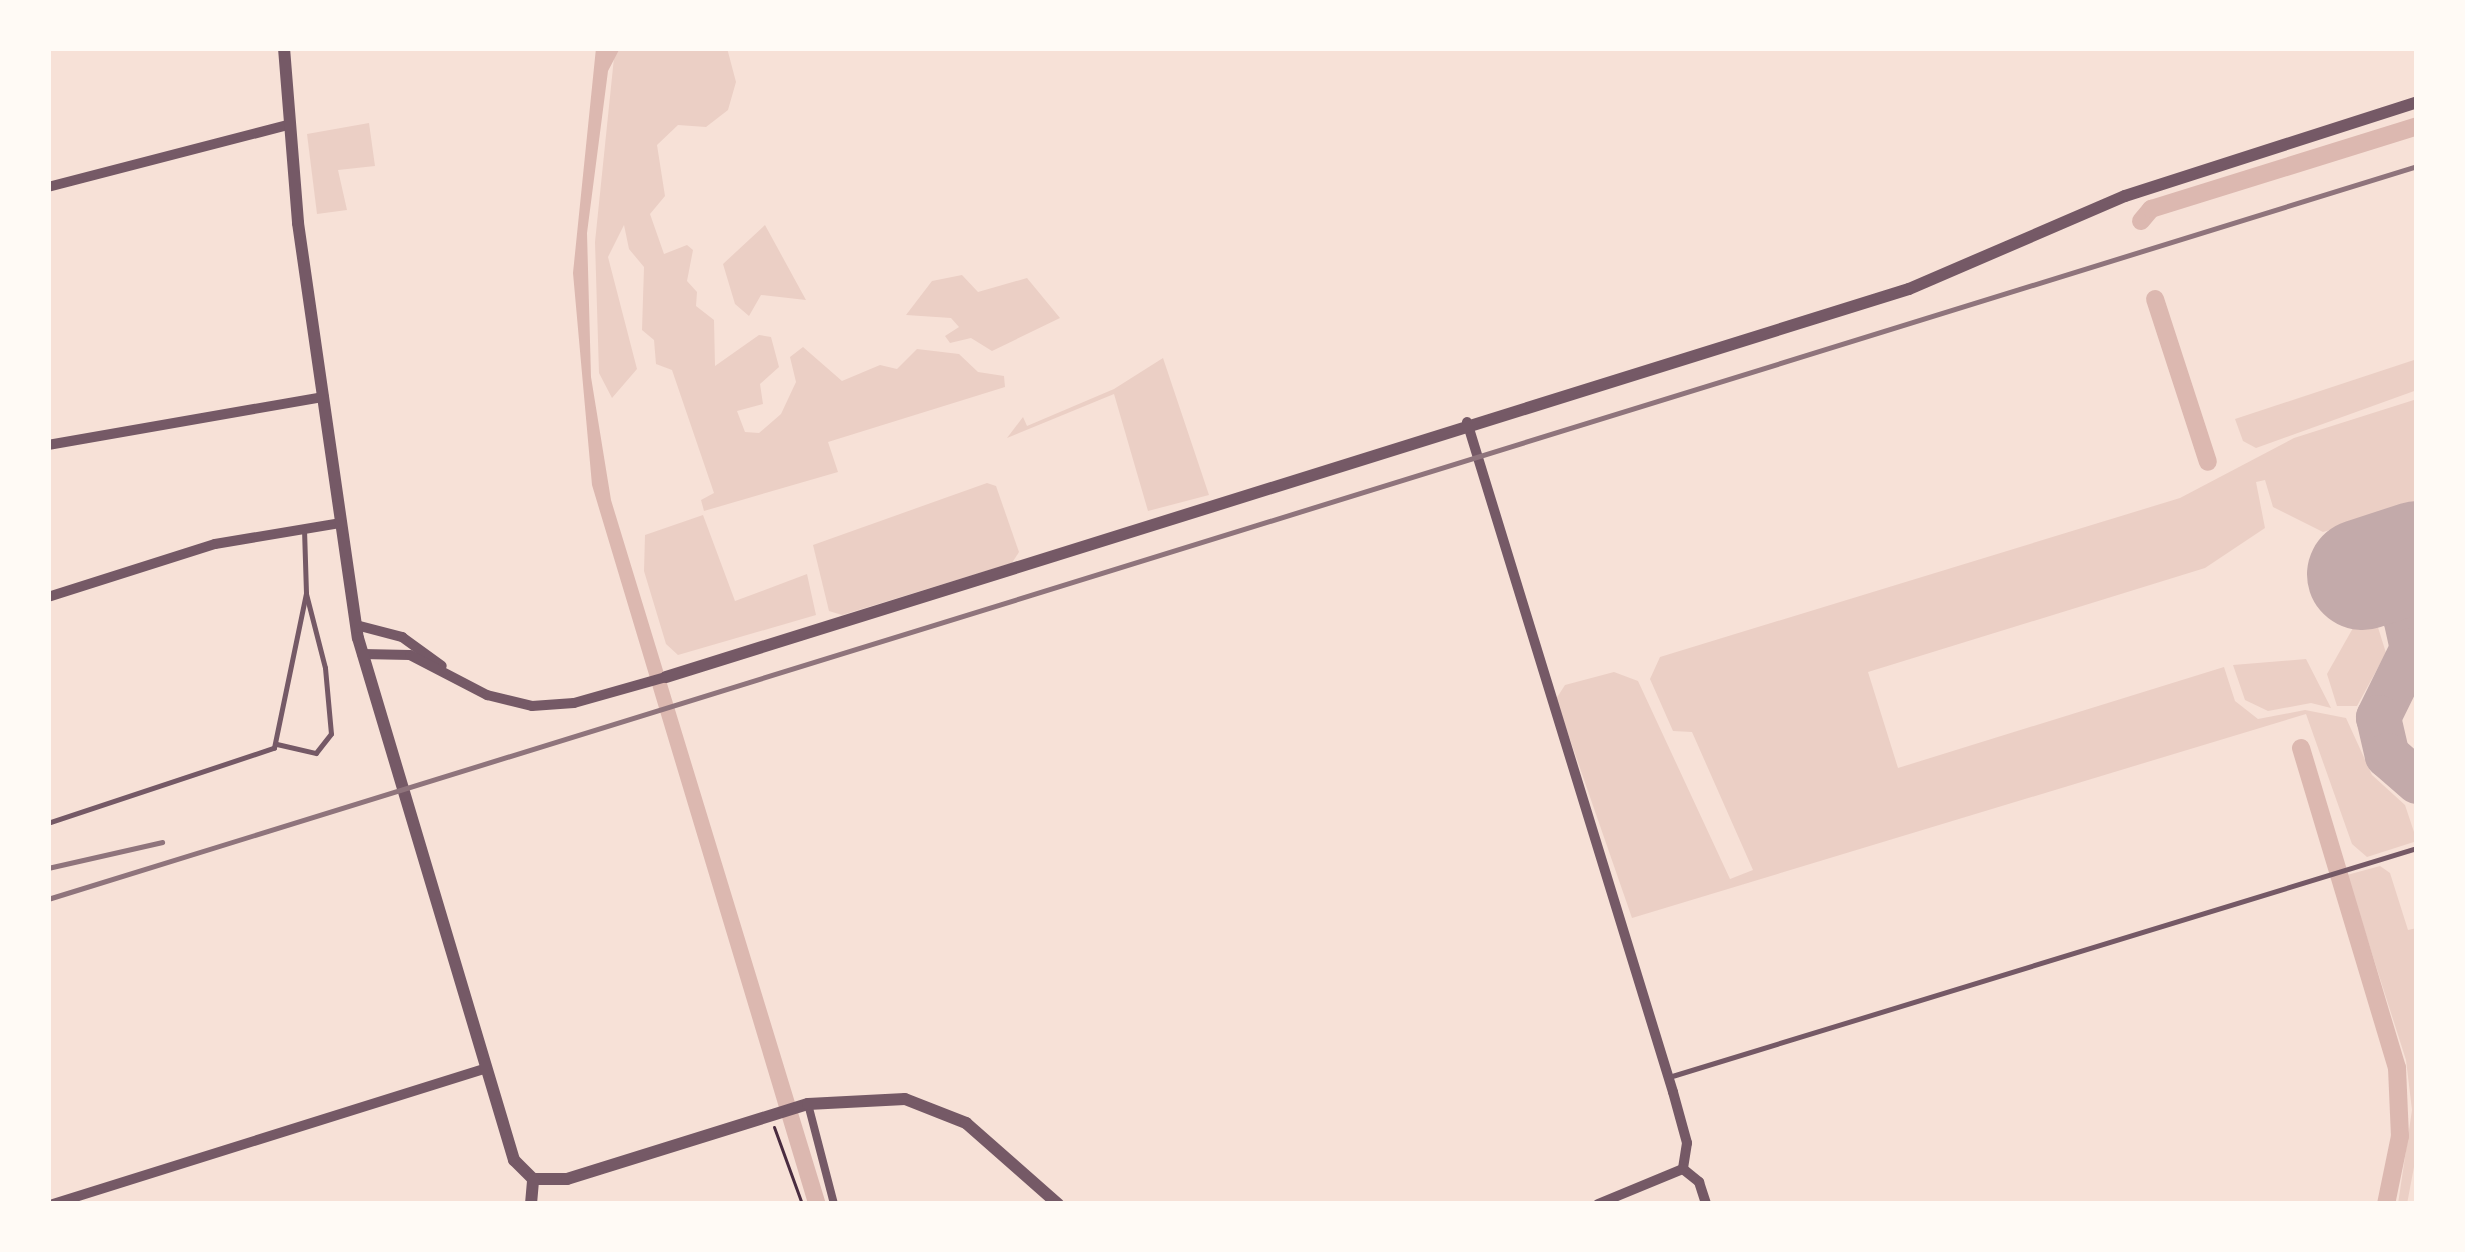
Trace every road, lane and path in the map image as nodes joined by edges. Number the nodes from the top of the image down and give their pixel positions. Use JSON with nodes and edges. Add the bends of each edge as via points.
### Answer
{"nodes":[{"id":1,"x":284,"y":48,"type":"edge"},
{"id":2,"x":2417,"y":101,"type":"edge"},
{"id":3,"x":288,"y":124,"type":"junction"},
{"id":4,"x":48,"y":187,"type":"edge"},
{"id":5,"x":324,"y":397,"type":"junction"},
{"id":6,"x":1467,"y":422,"type":"junction"},
{"id":7,"x":48,"y":445,"type":"edge"},
{"id":8,"x":341,"y":524,"type":"junction"},
{"id":9,"x":304,"y":529,"type":"junction"},
{"id":10,"x":306,"y":593,"type":"junction"},
{"id":11,"x":48,"y":597,"type":"edge"},
{"id":12,"x":356,"y":625,"type":"junction"},
{"id":13,"x":362,"y":654,"type":"junction"},
{"id":14,"x":453,"y":676,"type":"junction"},
{"id":15,"x":666,"y":676,"type":"joint"},
{"id":16,"x":277,"y":745,"type":"junction"},
{"id":17,"x":48,"y":823,"type":"edge"},
{"id":18,"x":2417,"y":848,"type":"edge"},
{"id":19,"x":486,"y":1068,"type":"junction"},
{"id":20,"x":1669,"y":1077,"type":"junction"},
{"id":21,"x":805,"y":1104,"type":"junction"},
{"id":22,"x":771,"y":1114,"type":"junction"},
{"id":23,"x":1683,"y":1169,"type":"junction"},
{"id":24,"x":533,"y":1179,"type":"junction"},
{"id":25,"x":53,"y":1204,"type":"edge"},
{"id":26,"x":531,"y":1204,"type":"edge"},
{"id":27,"x":802,"y":1204,"type":"edge"},
{"id":28,"x":834,"y":1204,"type":"edge"},
{"id":29,"x":1058,"y":1204,"type":"edge"},
{"id":30,"x":1598,"y":1204,"type":"edge"},
{"id":31,"x":1706,"y":1204,"type":"edge"}],
"edges":[{"from":1,"to":3,"type":"street"},
{"from":2,"to":6,"type":"street","via":[[2125,196],[1909,289]]},
{"from":3,"to":4,"type":"street"},
{"from":3,"to":5,"type":"street"},
{"from":5,"to":7,"type":"street"},
{"from":5,"to":8,"type":"street"},
{"from":6,"to":15,"type":"street"},
{"from":6,"to":20,"type":"street"},
{"from":8,"to":9,"type":"street"},
{"from":8,"to":12,"type":"street"},
{"from":9,"to":10,"type":"lane"},
{"from":9,"to":11,"type":"street","via":[[215,544]]},
{"from":10,"to":16,"type":"lane"},
{"from":10,"to":16,"type":"lane","via":[[331,734],[316,753]]},
{"from":12,"to":13,"type":"street"},
{"from":12,"to":14,"type":"street","via":[[411,642]]},
{"from":13,"to":14,"type":"street","via":[[402,653]]},
{"from":13,"to":19,"type":"street"},
{"from":14,"to":15,"type":"street","via":[[532,706]]},
{"from":16,"to":17,"type":"lane","via":[[261,757]]},
{"from":18,"to":20,"type":"lane"},
{"from":19,"to":24,"type":"street","via":[[514,1160]]},
{"from":19,"to":25,"type":"street"},
{"from":20,"to":23,"type":"street","via":[[1686,1138]]},
{"from":21,"to":22,"type":"street"},
{"from":21,"to":28,"type":"street"},
{"from":21,"to":29,"type":"street","via":[[905,1099],[947,1111]]},
{"from":22,"to":24,"type":"street","via":[[567,1179]]},
{"from":22,"to":27,"type":"path"},
{"from":23,"to":30,"type":"street"},
{"from":23,"to":31,"type":"street","via":[[1699,1182]]},
{"from":24,"to":26,"type":"street"}]}
